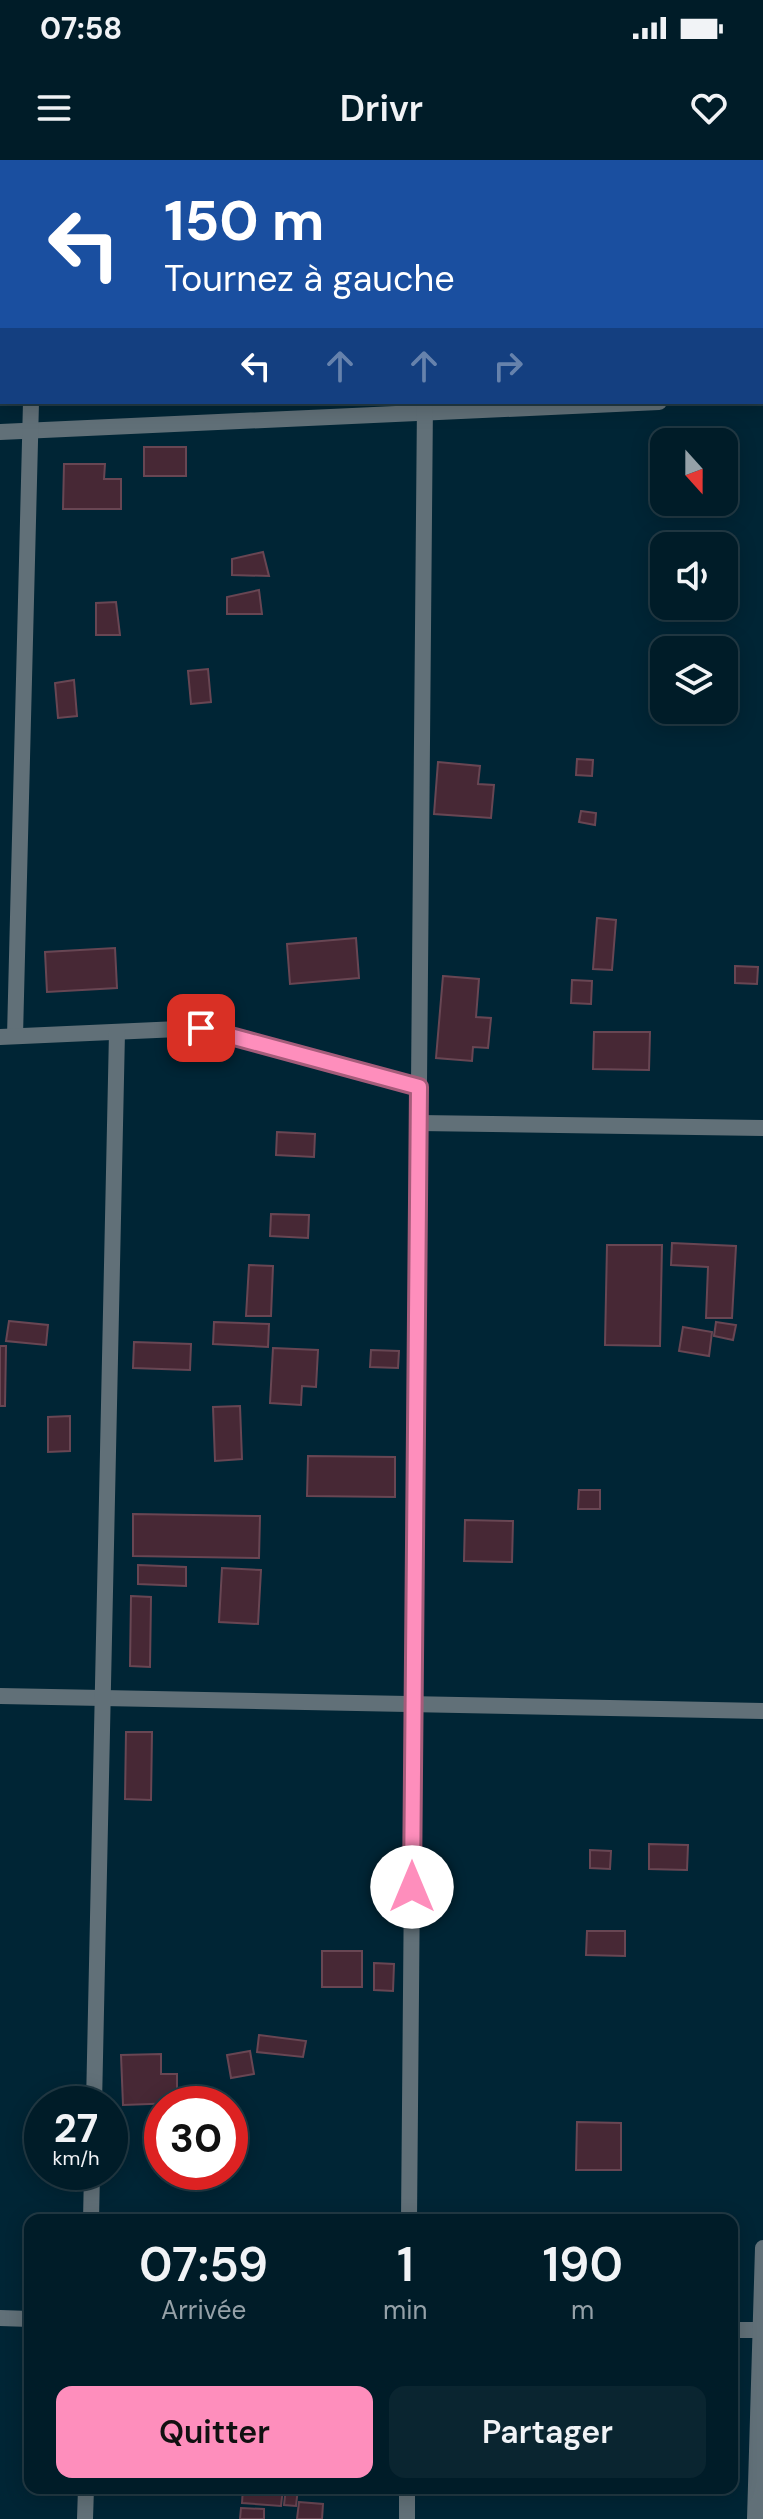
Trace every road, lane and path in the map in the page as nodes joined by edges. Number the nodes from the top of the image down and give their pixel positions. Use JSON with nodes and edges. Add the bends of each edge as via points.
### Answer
{"nodes":[{"id":1,"x":31,"y":404,"type":"edge"},
{"id":2,"x":565,"y":404,"type":"edge"},
{"id":3,"x":425,"y":407,"type":"edge"},
{"id":4,"x":30,"y":431,"type":"junction"},
{"id":5,"x":0,"y":432,"type":"edge"},
{"id":6,"x":117,"y":1032,"type":"junction"},
{"id":7,"x":7,"y":1036,"type":"edge"},
{"id":8,"x":419,"y":1087,"type":"junction"},
{"id":9,"x":419,"y":1123,"type":"junction"},
{"id":10,"x":763,"y":1128,"type":"edge"},
{"id":11,"x":0,"y":1696,"type":"edge"},
{"id":12,"x":102,"y":1698,"type":"junction"},
{"id":13,"x":413,"y":1705,"type":"junction"},
{"id":14,"x":763,"y":1711,"type":"edge"},
{"id":15,"x":94,"y":2086,"type":"edge"},
{"id":16,"x":92,"y":2190,"type":"edge"},
{"id":17,"x":91,"y":2214,"type":"edge"},
{"id":18,"x":409,"y":2214,"type":"edge"},
{"id":19,"x":763,"y":2248,"type":"edge"},
{"id":20,"x":0,"y":2318,"type":"edge"},
{"id":21,"x":24,"y":2319,"type":"edge"},
{"id":22,"x":738,"y":2330,"type":"edge"},
{"id":23,"x":762,"y":2330,"type":"edge"},
{"id":24,"x":86,"y":2494,"type":"edge"},
{"id":25,"x":407,"y":2494,"type":"edge"},
{"id":26,"x":85,"y":2519,"type":"edge"},
{"id":27,"x":407,"y":2519,"type":"edge"},
{"id":28,"x":755,"y":2519,"type":"edge"}],
"edges":[{"from":1,"to":4,"type":"street"},
{"from":2,"to":3,"type":"street"},
{"from":3,"to":4,"type":"street"},
{"from":3,"to":8,"type":"street"},
{"from":4,"to":5,"type":"street"},
{"from":4,"to":7,"type":"street"},
{"from":6,"to":7,"type":"street"},
{"from":6,"to":8,"type":"street","via":[[201,1028]]},
{"from":6,"to":12,"type":"street"},
{"from":8,"to":9,"type":"street"},
{"from":9,"to":10,"type":"street"},
{"from":9,"to":13,"type":"street"},
{"from":11,"to":12,"type":"street"},
{"from":12,"to":13,"type":"street"},
{"from":12,"to":15,"type":"street"},
{"from":13,"to":14,"type":"street"},
{"from":13,"to":18,"type":"street"},
{"from":16,"to":17,"type":"street"},
{"from":19,"to":23,"type":"street"},
{"from":20,"to":21,"type":"street"},
{"from":22,"to":23,"type":"street"},
{"from":23,"to":28,"type":"street"},
{"from":24,"to":26,"type":"street"},
{"from":25,"to":27,"type":"street"}]}
